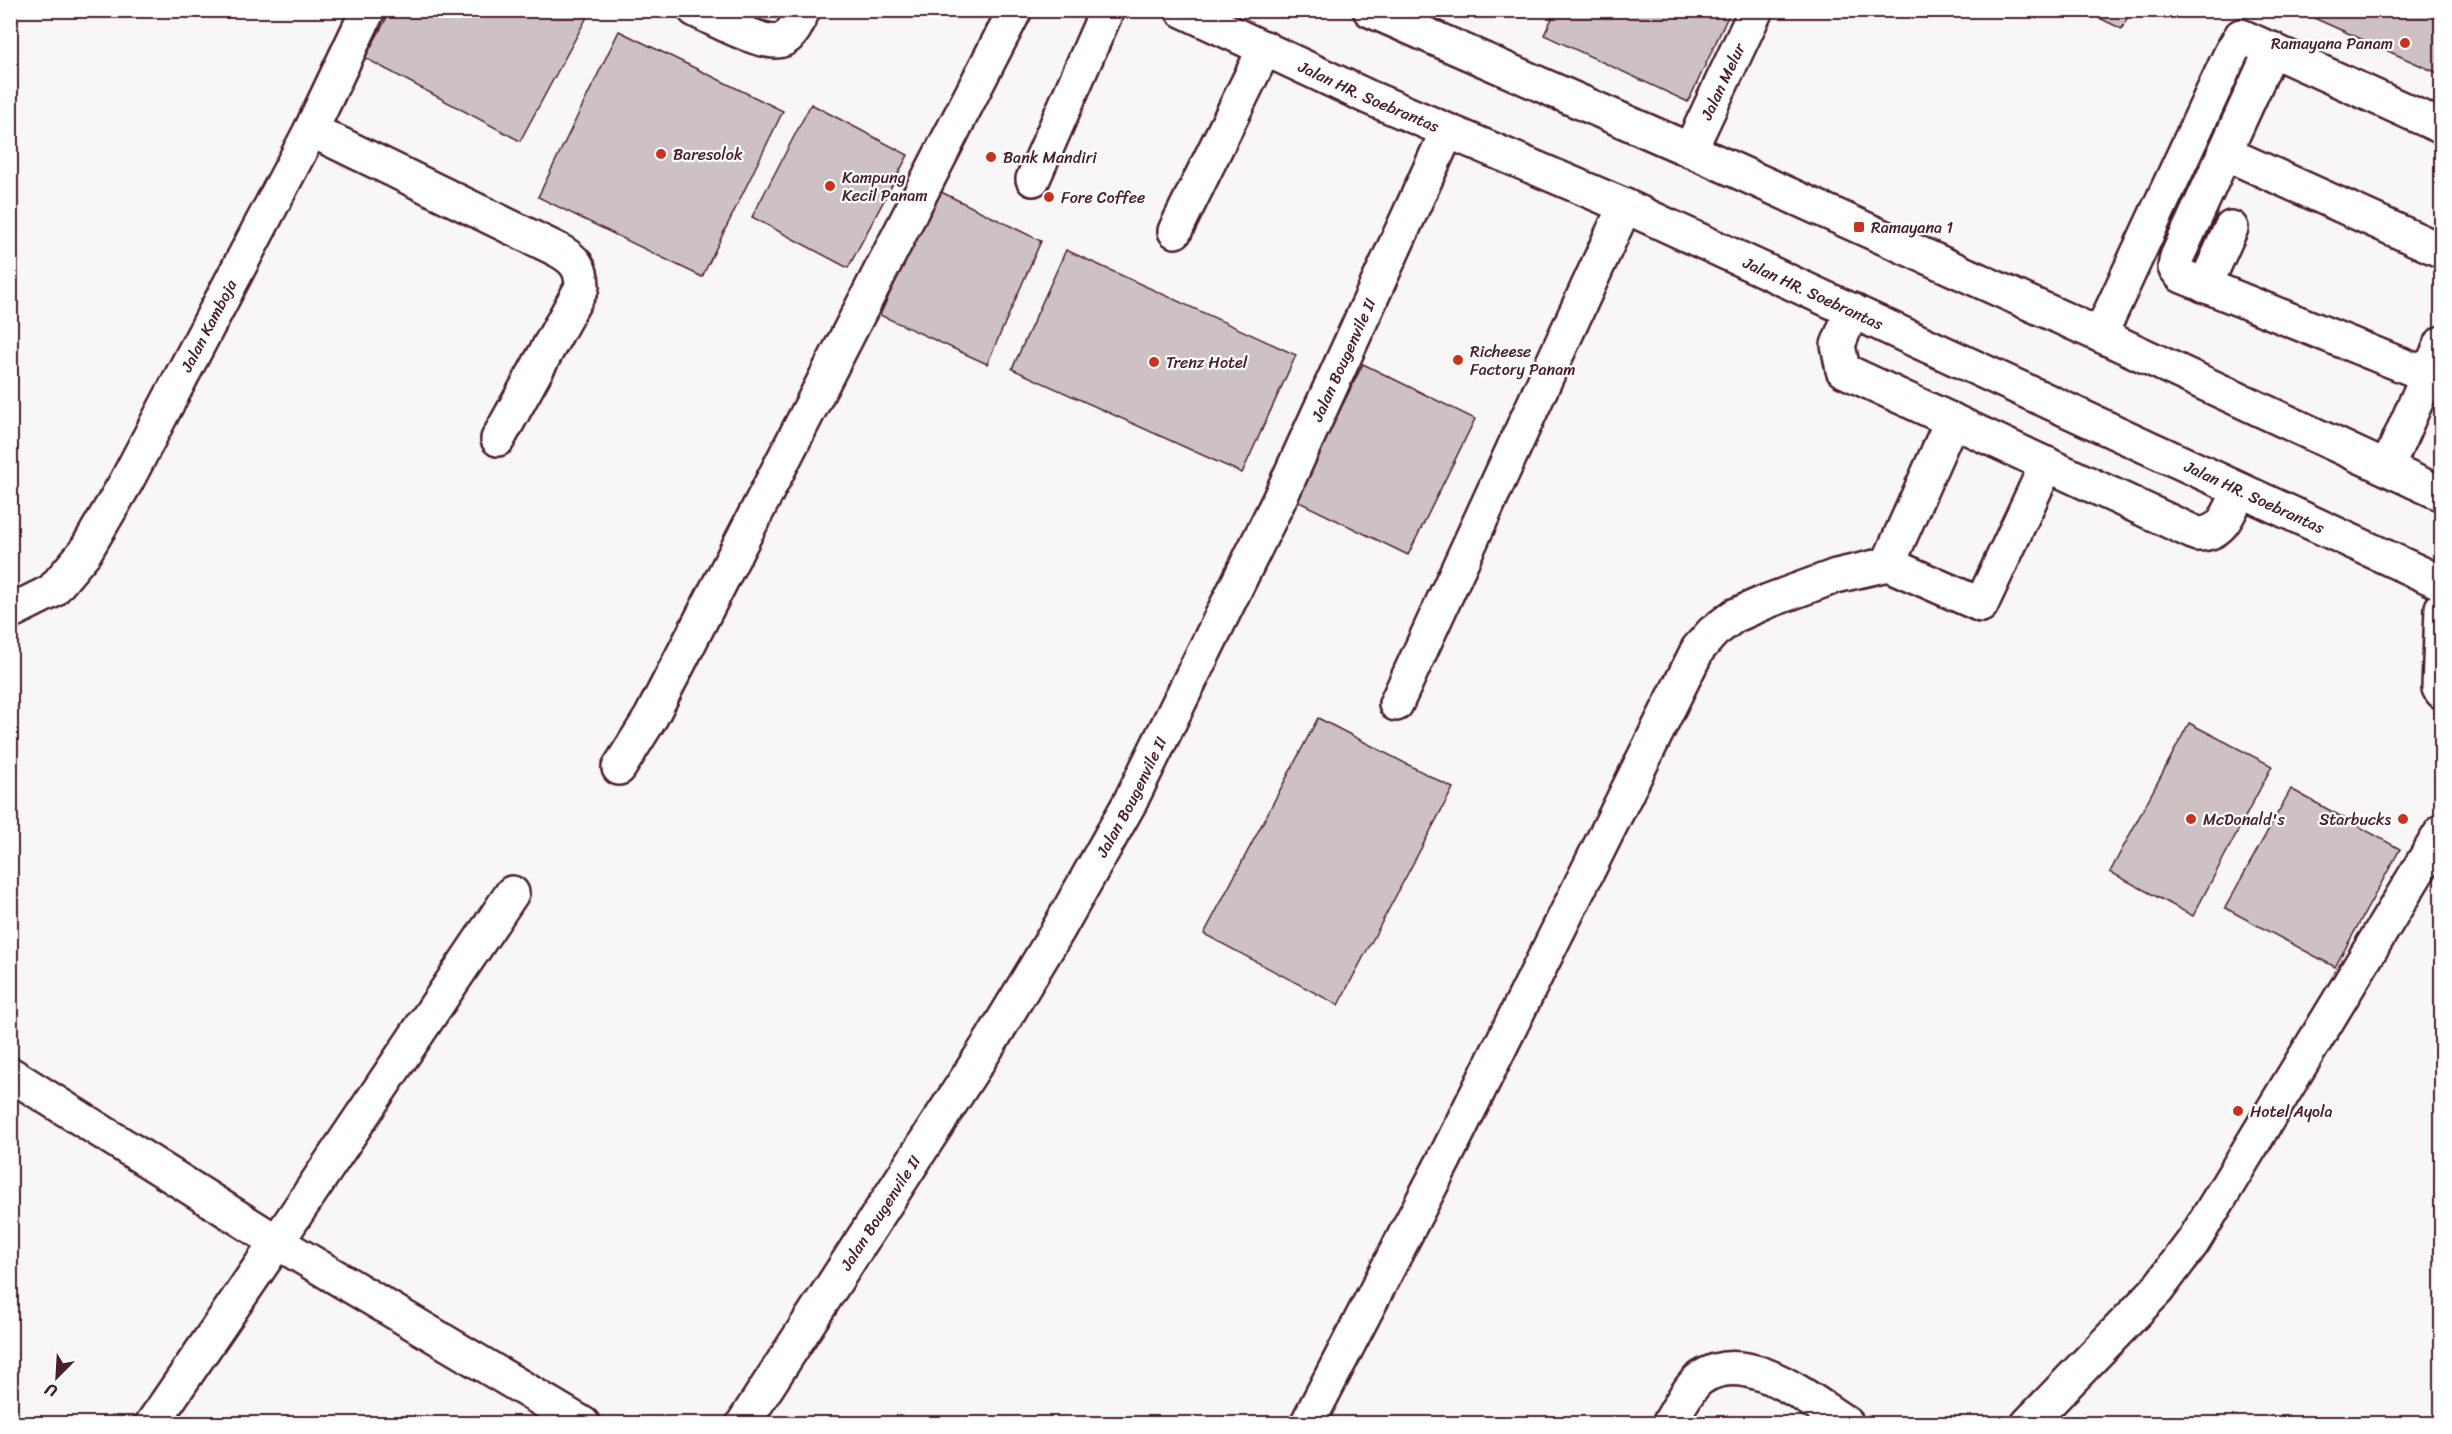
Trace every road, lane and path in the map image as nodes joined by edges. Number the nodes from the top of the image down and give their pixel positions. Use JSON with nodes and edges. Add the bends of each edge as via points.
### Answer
{"nodes":[{"id":1,"x":368,"y":10,"type":"edge"},
{"id":2,"x":695,"y":10,"type":"edge"},
{"id":3,"x":803,"y":10,"type":"edge"},
{"id":4,"x":1015,"y":10,"type":"edge"},
{"id":5,"x":1107,"y":10,"type":"edge"},
{"id":6,"x":1182,"y":10,"type":"edge"},
{"id":7,"x":1756,"y":10,"type":"edge"},
{"id":8,"x":1389,"y":14,"type":"edge"},
{"id":9,"x":1264,"y":48,"type":"junction"},
{"id":10,"x":2272,"y":49,"type":"junction"},
{"id":11,"x":2442,"y":127,"type":"edge"},
{"id":12,"x":311,"y":130,"type":"junction"},
{"id":13,"x":1447,"y":132,"type":"junction"},
{"id":14,"x":1690,"y":150,"type":"junction"},
{"id":15,"x":2225,"y":153,"type":"junction"},
{"id":16,"x":1033,"y":179,"type":"dead end"},
{"id":17,"x":1625,"y":206,"type":"junction"},
{"id":18,"x":2231,"y":228,"type":"dead end"},
{"id":19,"x":1175,"y":231,"type":"dead end"},
{"id":20,"x":2442,"y":251,"type":"edge"},
{"id":21,"x":2205,"y":286,"type":"junction"},
{"id":22,"x":1852,"y":310,"type":"junction"},
{"id":23,"x":2100,"y":335,"type":"junction"},
{"id":24,"x":2437,"y":353,"type":"edge"},
{"id":25,"x":1952,"y":420,"type":"junction"},
{"id":26,"x":498,"y":439,"type":"dead end"},
{"id":27,"x":2047,"y":464,"type":"junction"},
{"id":28,"x":2387,"y":468,"type":"junction"},
{"id":29,"x":2240,"y":490,"type":"junction"},
{"id":30,"x":2442,"y":494,"type":"edge"},
{"id":31,"x":1888,"y":564,"type":"junction"},
{"id":32,"x":2442,"y":583,"type":"edge"},
{"id":33,"x":2442,"y":609,"type":"edge"},
{"id":34,"x":10,"y":612,"type":"edge"},
{"id":35,"x":2442,"y":692,"type":"edge"},
{"id":36,"x":1396,"y":704,"type":"dead end"},
{"id":37,"x":619,"y":768,"type":"dead end"},
{"id":38,"x":2442,"y":831,"type":"edge"},
{"id":39,"x":512,"y":893,"type":"dead end"},
{"id":40,"x":10,"y":1074,"type":"edge"},
{"id":41,"x":277,"y":1242,"type":"junction"},
{"id":42,"x":152,"y":1424,"type":"edge"},
{"id":43,"x":583,"y":1424,"type":"edge"},
{"id":44,"x":743,"y":1424,"type":"edge"},
{"id":45,"x":1307,"y":1424,"type":"edge"},
{"id":46,"x":1669,"y":1424,"type":"edge"},
{"id":47,"x":1847,"y":1424,"type":"edge"},
{"id":48,"x":2028,"y":1424,"type":"edge"}],
"edges":[{"from":1,"to":12,"type":"street","name":"Jalan Kamboja"},
{"from":2,"to":3,"type":"street","via":[[766,41],[781,40],[792,33]]},
{"from":4,"to":37,"type":"street","via":[[651,717]]},
{"from":5,"to":16,"type":"street"},
{"from":6,"to":9,"type":"street","name":"Jalan HR. Soebrantas"},
{"from":7,"to":14,"type":"street","name":"Jalan Melur"},
{"from":8,"to":14,"type":"street"},
{"from":9,"to":13,"type":"street","name":"Jalan HR. Soebrantas"},
{"from":9,"to":19,"type":"street"},
{"from":10,"to":11,"type":"street"},
{"from":10,"to":15,"type":"street"},
{"from":10,"to":23,"type":"street","via":[[2241,36],[2237,40]]},
{"from":12,"to":26,"type":"street","via":[[573,259],[582,274],[582,287]]},
{"from":12,"to":34,"type":"street","name":"Jalan Kamboja","via":[[126,482],[85,552],[52,591]]},
{"from":13,"to":17,"type":"street","name":"Jalan HR. Soebrantas"},
{"from":13,"to":44,"type":"street","name":"Jalan Bougenvile II","via":[[1279,500],[1129,804],[991,1041]]},
{"from":14,"to":23,"type":"street"},
{"from":15,"to":20,"type":"street"},
{"from":15,"to":21,"type":"street","via":[[2175,267],[2182,276]]},
{"from":17,"to":22,"type":"street","name":"Jalan HR. Soebrantas"},
{"from":17,"to":36,"type":"street"},
{"from":18,"to":21,"type":"street"},
{"from":21,"to":24,"type":"street","via":[[2412,369],[2422,370]]},
{"from":22,"to":25,"type":"street","via":[[1838,345],[1843,370]]},
{"from":22,"to":29,"type":"street","name":"Jalan HR. Soebrantas"},
{"from":23,"to":28,"type":"street"},
{"from":24,"to":28,"type":"street"},
{"from":25,"to":27,"type":"street"},
{"from":25,"to":31,"type":"street"},
{"from":27,"to":29,"type":"street","via":[[2198,534],[2211,534],[2218,529]]},
{"from":27,"to":31,"type":"street","via":[[1981,605]]},
{"from":28,"to":30,"type":"street"},
{"from":29,"to":32,"type":"street","name":"Jalan HR. Soebrantas"},
{"from":31,"to":45,"type":"street","via":[[1836,576],[1734,616],[1698,649],[1444,1160]]},
{"from":33,"to":35,"type":"street"},
{"from":38,"to":48,"type":"street","via":[[2193,1242],[2157,1290]]},
{"from":39,"to":41,"type":"street"},
{"from":40,"to":41,"type":"street"},
{"from":41,"to":42,"type":"street"},
{"from":41,"to":43,"type":"street"},
{"from":46,"to":47,"type":"street","via":[[1699,1378],[1723,1368],[1747,1368],[1779,1382]]}]}
